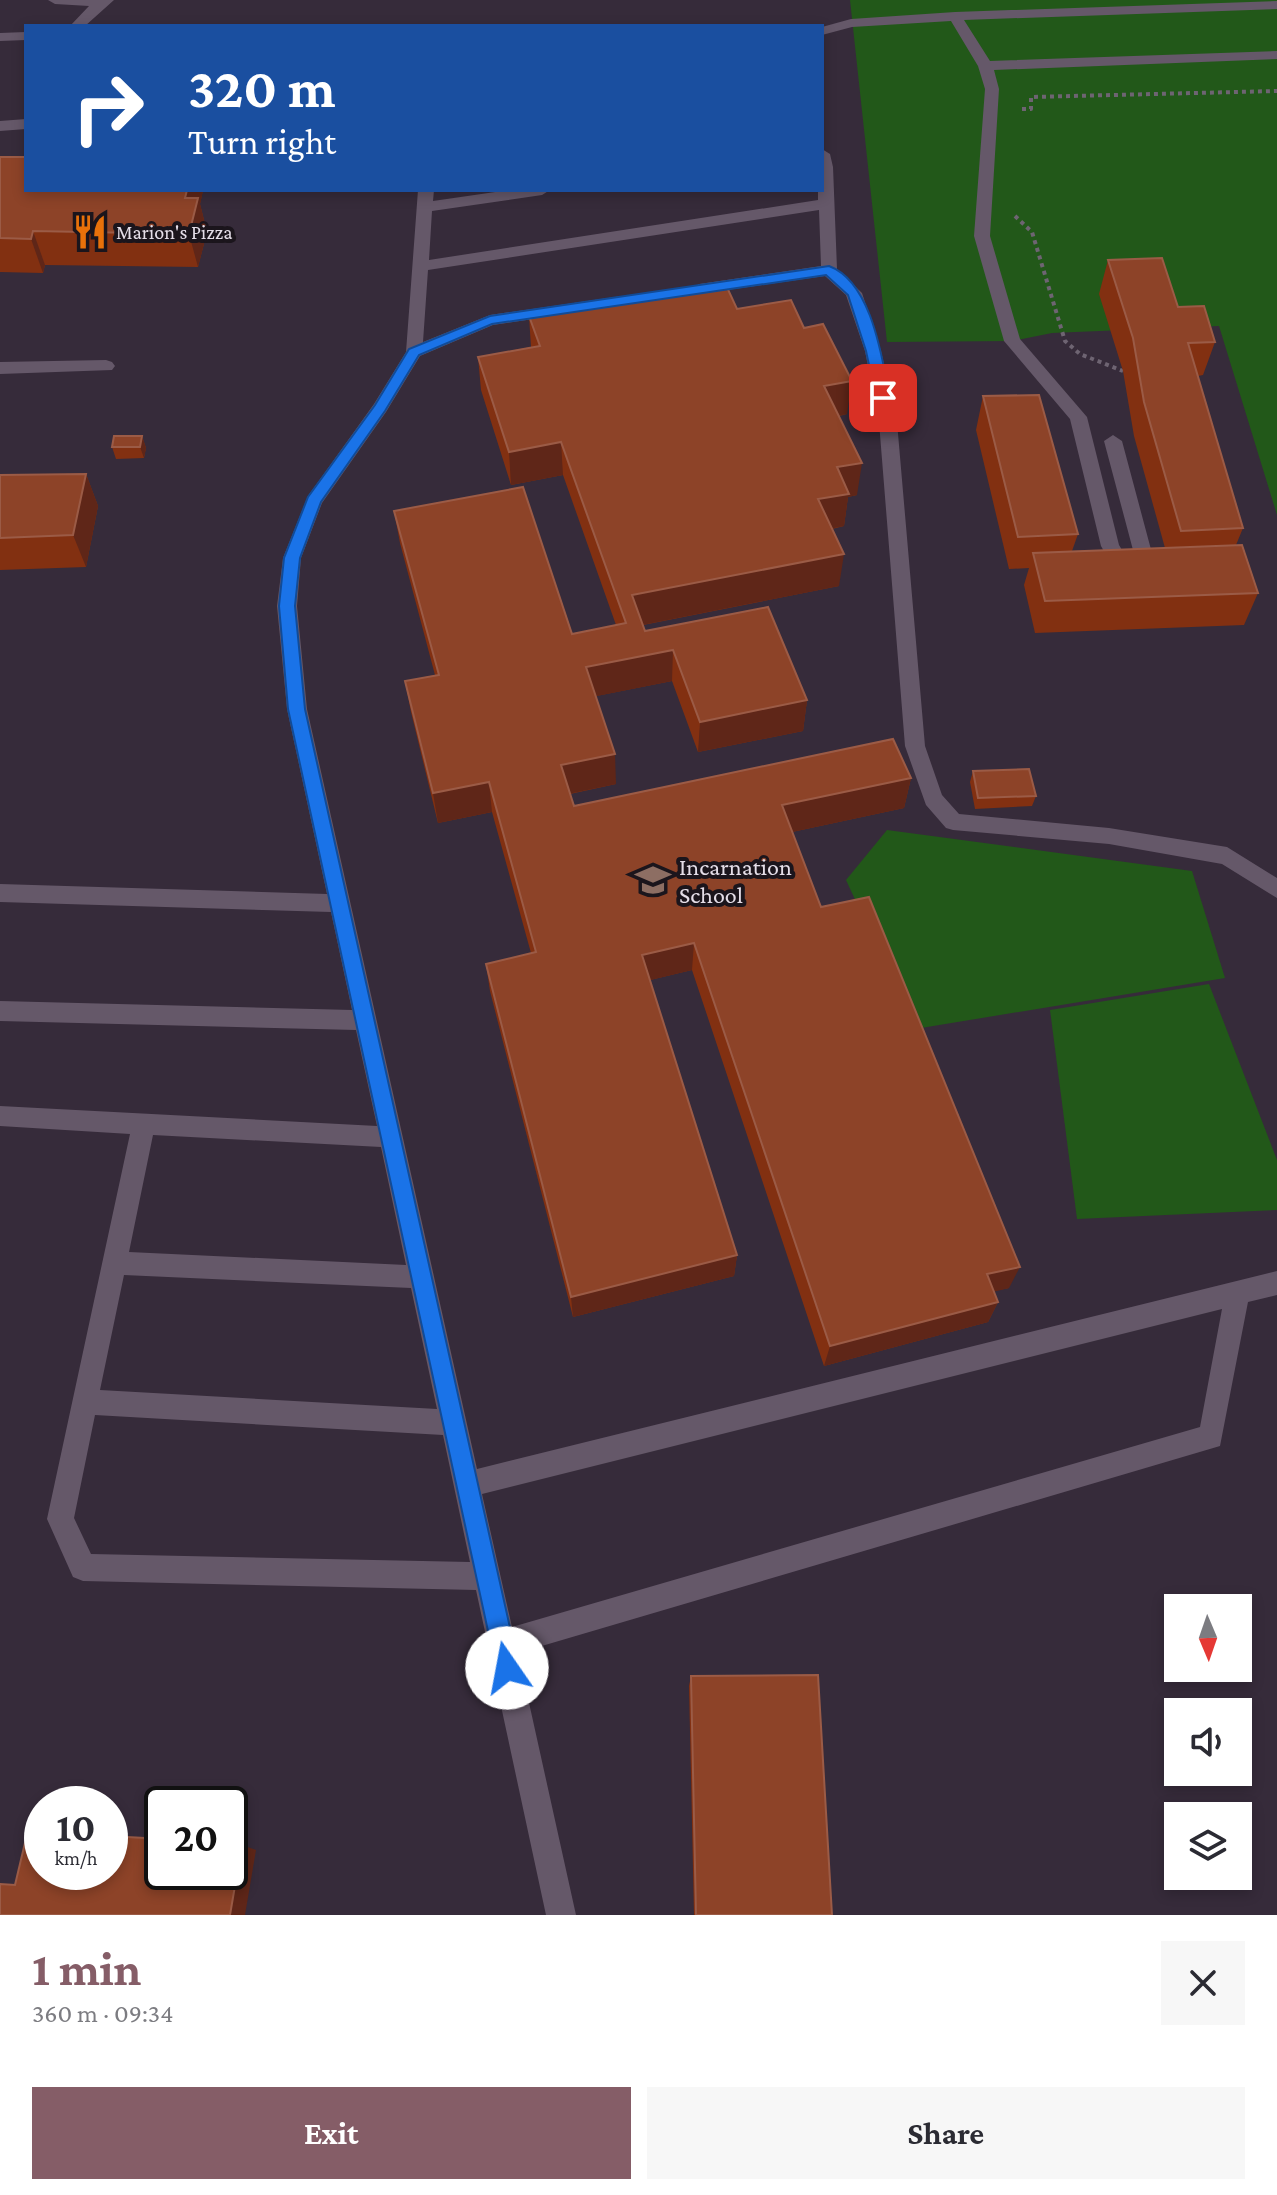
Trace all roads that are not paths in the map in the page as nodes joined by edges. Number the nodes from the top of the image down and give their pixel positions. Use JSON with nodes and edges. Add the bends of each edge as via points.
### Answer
{"nodes":[{"id":1,"x":55,"y":0,"type":"edge"},
{"id":2,"x":104,"y":1,"type":"edge"},
{"id":3,"x":1277,"y":5,"type":"edge"},
{"id":4,"x":955,"y":16,"type":"junction"},
{"id":5,"x":79,"y":24,"type":"edge"},
{"id":6,"x":824,"y":30,"type":"edge"},
{"id":7,"x":24,"y":36,"type":"edge"},
{"id":8,"x":0,"y":37,"type":"edge"},
{"id":9,"x":1277,"y":55,"type":"edge"},
{"id":10,"x":985,"y":66,"type":"junction"},
{"id":11,"x":24,"y":124,"type":"edge"},
{"id":12,"x":0,"y":126,"type":"edge"},
{"id":13,"x":824,"y":179,"type":"edge"},
{"id":14,"x":513,"y":192,"type":"edge"},
{"id":15,"x":426,"y":198,"type":"edge"},
{"id":16,"x":826,"y":204,"type":"junction"},
{"id":17,"x":420,"y":266,"type":"junction"},
{"id":18,"x":829,"y":270,"type":"junction"},
{"id":19,"x":675,"y":293,"type":"edge"},
{"id":20,"x":644,"y":297,"type":"edge"},
{"id":21,"x":414,"y":352,"type":"junction"},
{"id":22,"x":106,"y":366,"type":"dead end"},
{"id":23,"x":0,"y":368,"type":"edge"},
{"id":24,"x":1113,"y":441,"type":"dead end"},
{"id":25,"x":1277,"y":889,"type":"edge"},
{"id":26,"x":0,"y":893,"type":"edge"},
{"id":27,"x":339,"y":903,"type":"junction"},
{"id":28,"x":0,"y":1011,"type":"edge"},
{"id":29,"x":365,"y":1020,"type":"junction"},
{"id":30,"x":0,"y":1116,"type":"edge"},
{"id":31,"x":144,"y":1124,"type":"junction"},
{"id":32,"x":390,"y":1137,"type":"junction"},
{"id":33,"x":115,"y":1263,"type":"junction"},
{"id":34,"x":421,"y":1277,"type":"junction"},
{"id":35,"x":1277,"y":1283,"type":"edge"},
{"id":36,"x":1237,"y":1293,"type":"junction"},
{"id":37,"x":85,"y":1402,"type":"junction"},
{"id":38,"x":453,"y":1423,"type":"junction"},
{"id":39,"x":467,"y":1485,"type":"junction"},
{"id":40,"x":487,"y":1576,"type":"junction"},
{"id":41,"x":502,"y":1644,"type":"junction"},
{"id":42,"x":561,"y":1915,"type":"edge"}],
"edges":[{"from":1,"to":2,"type":"lane"},
{"from":2,"to":5,"type":"lane"},
{"from":3,"to":4,"type":"lane"},
{"from":4,"to":6,"type":"lane","via":[[851,23]]},
{"from":4,"to":10,"type":"lane"},
{"from":7,"to":8,"type":"lane"},
{"from":9,"to":10,"type":"lane"},
{"from":10,"to":24,"type":"lane","via":[[992,89],[982,236],[1012,341],[1078,417],[1110,546],[1117,557],[1144,557]]},
{"from":11,"to":12,"type":"lane"},
{"from":13,"to":16,"type":"lane"},
{"from":14,"to":15,"type":"lane"},
{"from":15,"to":17,"type":"lane"},
{"from":16,"to":17,"type":"lane"},
{"from":16,"to":18,"type":"lane"},
{"from":17,"to":21,"type":"lane"},
{"from":18,"to":19,"type":"lane"},
{"from":18,"to":25,"type":"lane","via":[[854,293],[888,422],[915,746],[933,799],[953,822],[1109,836],[1227,856]]},
{"from":20,"to":21,"type":"lane","via":[[490,320]]},
{"from":21,"to":27,"type":"lane","via":[[314,501],[292,558],[287,606],[297,709]]},
{"from":22,"to":23,"type":"lane"},
{"from":26,"to":27,"type":"lane"},
{"from":27,"to":29,"type":"lane"},
{"from":28,"to":29,"type":"lane"},
{"from":29,"to":32,"type":"lane"},
{"from":30,"to":31,"type":"lane"},
{"from":31,"to":32,"type":"lane"},
{"from":31,"to":33,"type":"lane"},
{"from":32,"to":34,"type":"lane"},
{"from":33,"to":34,"type":"lane"},
{"from":33,"to":37,"type":"lane"},
{"from":34,"to":38,"type":"lane"},
{"from":35,"to":36,"type":"lane"},
{"from":36,"to":39,"type":"lane"},
{"from":36,"to":41,"type":"lane","via":[[1211,1437]]},
{"from":37,"to":38,"type":"lane"},
{"from":37,"to":40,"type":"lane","via":[[60,1519],[83,1567]]},
{"from":38,"to":39,"type":"lane"},
{"from":39,"to":40,"type":"lane"},
{"from":40,"to":41,"type":"lane"},
{"from":41,"to":42,"type":"lane"}]}
